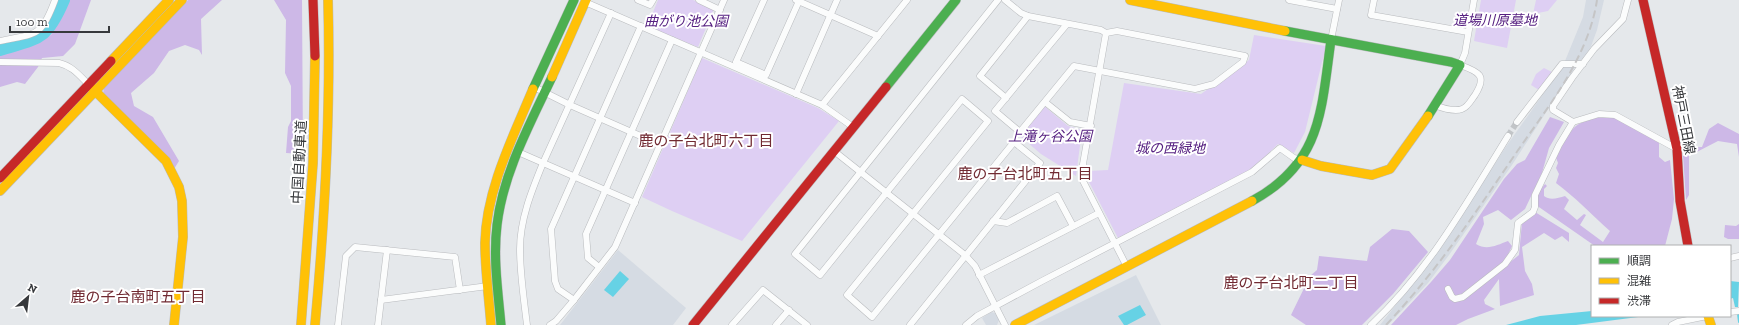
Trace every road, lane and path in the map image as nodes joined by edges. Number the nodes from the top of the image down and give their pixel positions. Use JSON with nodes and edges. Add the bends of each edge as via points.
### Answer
{"nodes":[{"id":1,"x":55,"y":0,"type":"edge"},
{"id":2,"x":169,"y":0,"type":"edge"},
{"id":3,"x":182,"y":0,"type":"edge"},
{"id":4,"x":313,"y":0,"type":"edge"},
{"id":5,"x":328,"y":0,"type":"edge"},
{"id":6,"x":574,"y":0,"type":"edge"},
{"id":7,"x":638,"y":0,"type":"edge"},
{"id":8,"x":653,"y":0,"type":"edge"},
{"id":9,"x":699,"y":0,"type":"edge"},
{"id":10,"x":724,"y":0,"type":"edge"},
{"id":11,"x":764,"y":0,"type":"edge"},
{"id":12,"x":837,"y":0,"type":"edge"},
{"id":13,"x":905,"y":0,"type":"edge"},
{"id":14,"x":956,"y":0,"type":"edge"},
{"id":15,"x":998,"y":0,"type":"edge"},
{"id":16,"x":1005,"y":0,"type":"edge"},
{"id":17,"x":1130,"y":0,"type":"edge"},
{"id":18,"x":1288,"y":0,"type":"edge"},
{"id":19,"x":1339,"y":0,"type":"edge"},
{"id":20,"x":1374,"y":0,"type":"edge"},
{"id":21,"x":1474,"y":0,"type":"edge"},
{"id":22,"x":1628,"y":0,"type":"edge"},
{"id":23,"x":1643,"y":0,"type":"edge"},
{"id":24,"x":586,"y":1,"type":"edge"},
{"id":25,"x":798,"y":1,"type":"edge"},
{"id":26,"x":1337,"y":9,"type":"junction"},
{"id":27,"x":720,"y":10,"type":"junction"},
{"id":28,"x":611,"y":13,"type":"junction"},
{"id":29,"x":830,"y":15,"type":"junction"},
{"id":30,"x":1028,"y":16,"type":"junction"},
{"id":31,"x":1067,"y":24,"type":"junction"},
{"id":32,"x":641,"y":26,"type":"junction"},
{"id":33,"x":1468,"y":32,"type":"junction"},
{"id":34,"x":1106,"y":33,"type":"junction"},
{"id":35,"x":878,"y":36,"type":"junction"},
{"id":36,"x":672,"y":40,"type":"junction"},
{"id":37,"x":1331,"y":40,"type":"junction"},
{"id":38,"x":0,"y":41,"type":"edge"},
{"id":39,"x":701,"y":53,"type":"junction"},
{"id":40,"x":0,"y":62,"type":"edge"},
{"id":41,"x":1583,"y":64,"type":"junction"},
{"id":42,"x":1460,"y":65,"type":"junction"},
{"id":43,"x":1101,"y":71,"type":"junction"},
{"id":44,"x":534,"y":87,"type":"junction"},
{"id":45,"x":92,"y":88,"type":"junction"},
{"id":46,"x":545,"y":92,"type":"junction"},
{"id":47,"x":796,"y":94,"type":"junction"},
{"id":48,"x":1006,"y":98,"type":"junction"},
{"id":49,"x":1045,"y":102,"type":"junction"},
{"id":50,"x":570,"y":104,"type":"junction"},
{"id":51,"x":822,"y":105,"type":"junction"},
{"id":52,"x":1434,"y":105,"type":"junction"},
{"id":53,"x":600,"y":118,"type":"junction"},
{"id":54,"x":1517,"y":122,"type":"tunnel mouth"},
{"id":55,"x":1573,"y":122,"type":"junction"},
{"id":56,"x":1091,"y":126,"type":"junction"},
{"id":57,"x":853,"y":127,"type":"junction"},
{"id":58,"x":631,"y":132,"type":"junction"},
{"id":59,"x":1508,"y":136,"type":"tunnel mouth"},
{"id":60,"x":661,"y":145,"type":"junction"},
{"id":61,"x":1677,"y":149,"type":"junction"},
{"id":62,"x":834,"y":151,"type":"junction"},
{"id":63,"x":518,"y":152,"type":"junction"},
{"id":64,"x":1302,"y":160,"type":"junction"},
{"id":65,"x":542,"y":163,"type":"junction"},
{"id":66,"x":860,"y":170,"type":"junction"},
{"id":67,"x":575,"y":176,"type":"junction"},
{"id":68,"x":0,"y":178,"type":"edge"},
{"id":69,"x":604,"y":190,"type":"junction"},
{"id":70,"x":0,"y":191,"type":"edge"},
{"id":71,"x":886,"y":192,"type":"junction"},
{"id":72,"x":635,"y":203,"type":"junction"},
{"id":73,"x":912,"y":213,"type":"junction"},
{"id":74,"x":1099,"y":213,"type":"junction"},
{"id":75,"x":993,"y":221,"type":"junction"},
{"id":76,"x":1073,"y":226,"type":"junction"},
{"id":77,"x":938,"y":234,"type":"junction"},
{"id":78,"x":1115,"y":244,"type":"junction"},
{"id":79,"x":1688,"y":245,"type":"edge"},
{"id":80,"x":387,"y":250,"type":"junction"},
{"id":81,"x":965,"y":255,"type":"junction"},
{"id":82,"x":599,"y":267,"type":"junction"},
{"id":83,"x":1126,"y":267,"type":"junction"},
{"id":84,"x":979,"y":275,"type":"junction"},
{"id":85,"x":488,"y":286,"type":"junction"},
{"id":86,"x":1448,"y":289,"type":"dead end"},
{"id":87,"x":460,"y":290,"type":"junction"},
{"id":88,"x":381,"y":300,"type":"junction"},
{"id":89,"x":574,"y":300,"type":"junction"},
{"id":90,"x":996,"y":307,"type":"junction"},
{"id":91,"x":789,"y":310,"type":"junction"},
{"id":92,"x":1703,"y":317,"type":"edge"},
{"id":93,"x":174,"y":325,"type":"edge"},
{"id":94,"x":301,"y":325,"type":"edge"},
{"id":95,"x":315,"y":325,"type":"edge"},
{"id":96,"x":338,"y":325,"type":"edge"},
{"id":97,"x":378,"y":325,"type":"edge"},
{"id":98,"x":491,"y":325,"type":"edge"},
{"id":99,"x":500,"y":325,"type":"edge"},
{"id":100,"x":526,"y":325,"type":"edge"},
{"id":101,"x":550,"y":325,"type":"edge"},
{"id":102,"x":693,"y":325,"type":"edge"},
{"id":103,"x":732,"y":325,"type":"edge"},
{"id":104,"x":776,"y":325,"type":"edge"},
{"id":105,"x":807,"y":325,"type":"edge"},
{"id":106,"x":910,"y":325,"type":"edge"},
{"id":107,"x":966,"y":325,"type":"edge"},
{"id":108,"x":1005,"y":325,"type":"edge"},
{"id":109,"x":1015,"y":325,"type":"edge"},
{"id":110,"x":1371,"y":325,"type":"edge"},
{"id":111,"x":1672,"y":325,"type":"edge"}],
"edges":[{"from":1,"to":38,"type":"street","via":[[47,22],[41,30]]},
{"from":2,"to":45,"type":"main road"},
{"from":3,"to":45,"type":"main road"},
{"from":4,"to":94,"type":"main road","name":"中国自動車道","via":[[315,136]]},
{"from":5,"to":95,"type":"main road","name":"中国自動車道","via":[[329,144]]},
{"from":6,"to":44,"type":"main road"},
{"from":7,"to":8,"type":"street","via":[[650,5]]},
{"from":9,"to":27,"type":"street"},
{"from":10,"to":27,"type":"street"},
{"from":11,"to":25,"type":"street","via":[[736,62],[766,75]]},
{"from":12,"to":29,"type":"street"},
{"from":13,"to":35,"type":"street"},
{"from":14,"to":57,"type":"main road"},
{"from":15,"to":66,"type":"street"},
{"from":16,"to":30,"type":"street"},
{"from":17,"to":37,"type":"main road"},
{"from":18,"to":26,"type":"street"},
{"from":19,"to":26,"type":"street"},
{"from":20,"to":33,"type":"street","via":[[1372,15]]},
{"from":21,"to":33,"type":"street"},
{"from":22,"to":41,"type":"street","via":[[1623,19]]},
{"from":23,"to":61,"type":"main road","name":"神戸三田線"},
{"from":24,"to":28,"type":"street"},
{"from":24,"to":46,"type":"main road"},
{"from":25,"to":29,"type":"street"},
{"from":26,"to":37,"type":"street"},
{"from":27,"to":39,"type":"street"},
{"from":28,"to":32,"type":"street"},
{"from":28,"to":50,"type":"street"},
{"from":29,"to":35,"type":"street"},
{"from":29,"to":47,"type":"street"},
{"from":30,"to":31,"type":"street"},
{"from":30,"to":48,"type":"street","via":[[980,76]]},
{"from":31,"to":34,"type":"street"},
{"from":31,"to":48,"type":"street"},
{"from":32,"to":36,"type":"street"},
{"from":32,"to":53,"type":"street"},
{"from":33,"to":42,"type":"street","via":[[1465,53]]},
{"from":34,"to":43,"type":"street"},
{"from":34,"to":43,"type":"street","via":[[1117,31],[1245,56],[1243,62],[1214,84],[1195,89]]},
{"from":35,"to":51,"type":"street"},
{"from":36,"to":39,"type":"street"},
{"from":36,"to":58,"type":"street"},
{"from":37,"to":42,"type":"main road"},
{"from":37,"to":64,"type":"main road","via":[[1315,131]]},
{"from":39,"to":47,"type":"street"},
{"from":39,"to":60,"type":"street"},
{"from":40,"to":45,"type":"street","via":[[66,65]]},
{"from":41,"to":54,"type":"street","via":[[1562,64]]},
{"from":41,"to":55,"type":"street","via":[[1552,110]]},
{"from":42,"to":52,"type":"main road"},
{"from":42,"to":52,"type":"street","via":[[1475,72],[1482,81],[1470,103],[1458,110]]},
{"from":43,"to":49,"type":"street","via":[[1074,66]]},
{"from":43,"to":56,"type":"street"},
{"from":44,"to":46,"type":"street"},
{"from":44,"to":85,"type":"main road","via":[[497,176],[491,198],[485,242]]},
{"from":45,"to":68,"type":"main road"},
{"from":45,"to":70,"type":"main road"},
{"from":45,"to":93,"type":"main road","via":[[166,161],[179,187],[183,237]]},
{"from":46,"to":50,"type":"street"},
{"from":46,"to":63,"type":"main road"},
{"from":47,"to":51,"type":"street"},
{"from":48,"to":49,"type":"street","via":[[995,111],[1020,132]]},
{"from":49,"to":56,"type":"street","via":[[1070,122]]},
{"from":50,"to":53,"type":"street"},
{"from":50,"to":65,"type":"street"},
{"from":51,"to":57,"type":"street"},
{"from":52,"to":64,"type":"main road","via":[[1398,161],[1384,172],[1372,175]]},
{"from":53,"to":58,"type":"street"},
{"from":53,"to":67,"type":"street"},
{"from":55,"to":61,"type":"street","via":[[1599,114],[1614,115]]},
{"from":55,"to":86,"type":"street","via":[[1535,195],[1533,212],[1518,222],[1515,250],[1505,264],[1463,297],[1452,297]]},
{"from":56,"to":74,"type":"street","via":[[1083,164],[1083,177]]},
{"from":57,"to":62,"type":"main road"},
{"from":58,"to":60,"type":"street"},
{"from":58,"to":69,"type":"street"},
{"from":59,"to":110,"type":"street","via":[[1438,247],[1398,297]]},
{"from":60,"to":72,"type":"street"},
{"from":61,"to":79,"type":"main road","name":"神戸三田線","via":[[1680,202]]},
{"from":62,"to":66,"type":"street"},
{"from":62,"to":102,"type":"main road"},
{"from":63,"to":65,"type":"street"},
{"from":63,"to":99,"type":"main road","via":[[505,187],[497,224],[495,254]]},
{"from":64,"to":78,"type":"street","via":[[1294,158],[1280,148],[1252,172]]},
{"from":64,"to":83,"type":"main road","via":[[1288,176],[1266,193]]},
{"from":65,"to":67,"type":"street"},
{"from":65,"to":100,"type":"street","via":[[524,217],[520,248]]},
{"from":66,"to":71,"type":"street"},
{"from":66,"to":71,"type":"street","via":[[795,254],[802,260],[820,275]]},
{"from":67,"to":69,"type":"street"},
{"from":67,"to":89,"type":"street","via":[[551,229],[555,281],[558,289]]},
{"from":69,"to":72,"type":"street"},
{"from":69,"to":82,"type":"street","via":[[586,234],[588,258]]},
{"from":71,"to":73,"type":"street"},
{"from":71,"to":73,"type":"street","via":[[962,99],[988,121]]},
{"from":72,"to":82,"type":"street","via":[[615,247]]},
{"from":73,"to":77,"type":"street"},
{"from":73,"to":77,"type":"street","via":[[847,296],[860,308],[872,317]]},
{"from":74,"to":76,"type":"street"},
{"from":74,"to":78,"type":"street"},
{"from":75,"to":76,"type":"street","via":[[1007,223],[1058,196]]},
{"from":75,"to":77,"type":"street","via":[[1040,163],[1014,142]]},
{"from":75,"to":81,"type":"street"},
{"from":76,"to":84,"type":"street"},
{"from":77,"to":81,"type":"street"},
{"from":78,"to":83,"type":"street"},
{"from":78,"to":90,"type":"street"},
{"from":80,"to":87,"type":"street","via":[[455,257]]},
{"from":80,"to":88,"type":"street"},
{"from":80,"to":96,"type":"street","via":[[355,247],[346,256]]},
{"from":81,"to":84,"type":"street"},
{"from":81,"to":106,"type":"street"},
{"from":82,"to":89,"type":"street"},
{"from":83,"to":109,"type":"main road"},
{"from":84,"to":90,"type":"street"},
{"from":85,"to":87,"type":"street"},
{"from":85,"to":98,"type":"main road"},
{"from":87,"to":88,"type":"street"},
{"from":88,"to":97,"type":"street"},
{"from":89,"to":101,"type":"street"},
{"from":90,"to":107,"type":"street"},
{"from":90,"to":108,"type":"street"},
{"from":91,"to":103,"type":"street","via":[[763,290]]},
{"from":91,"to":104,"type":"street"},
{"from":91,"to":105,"type":"street"},
{"from":92,"to":111,"type":"street"}]}
